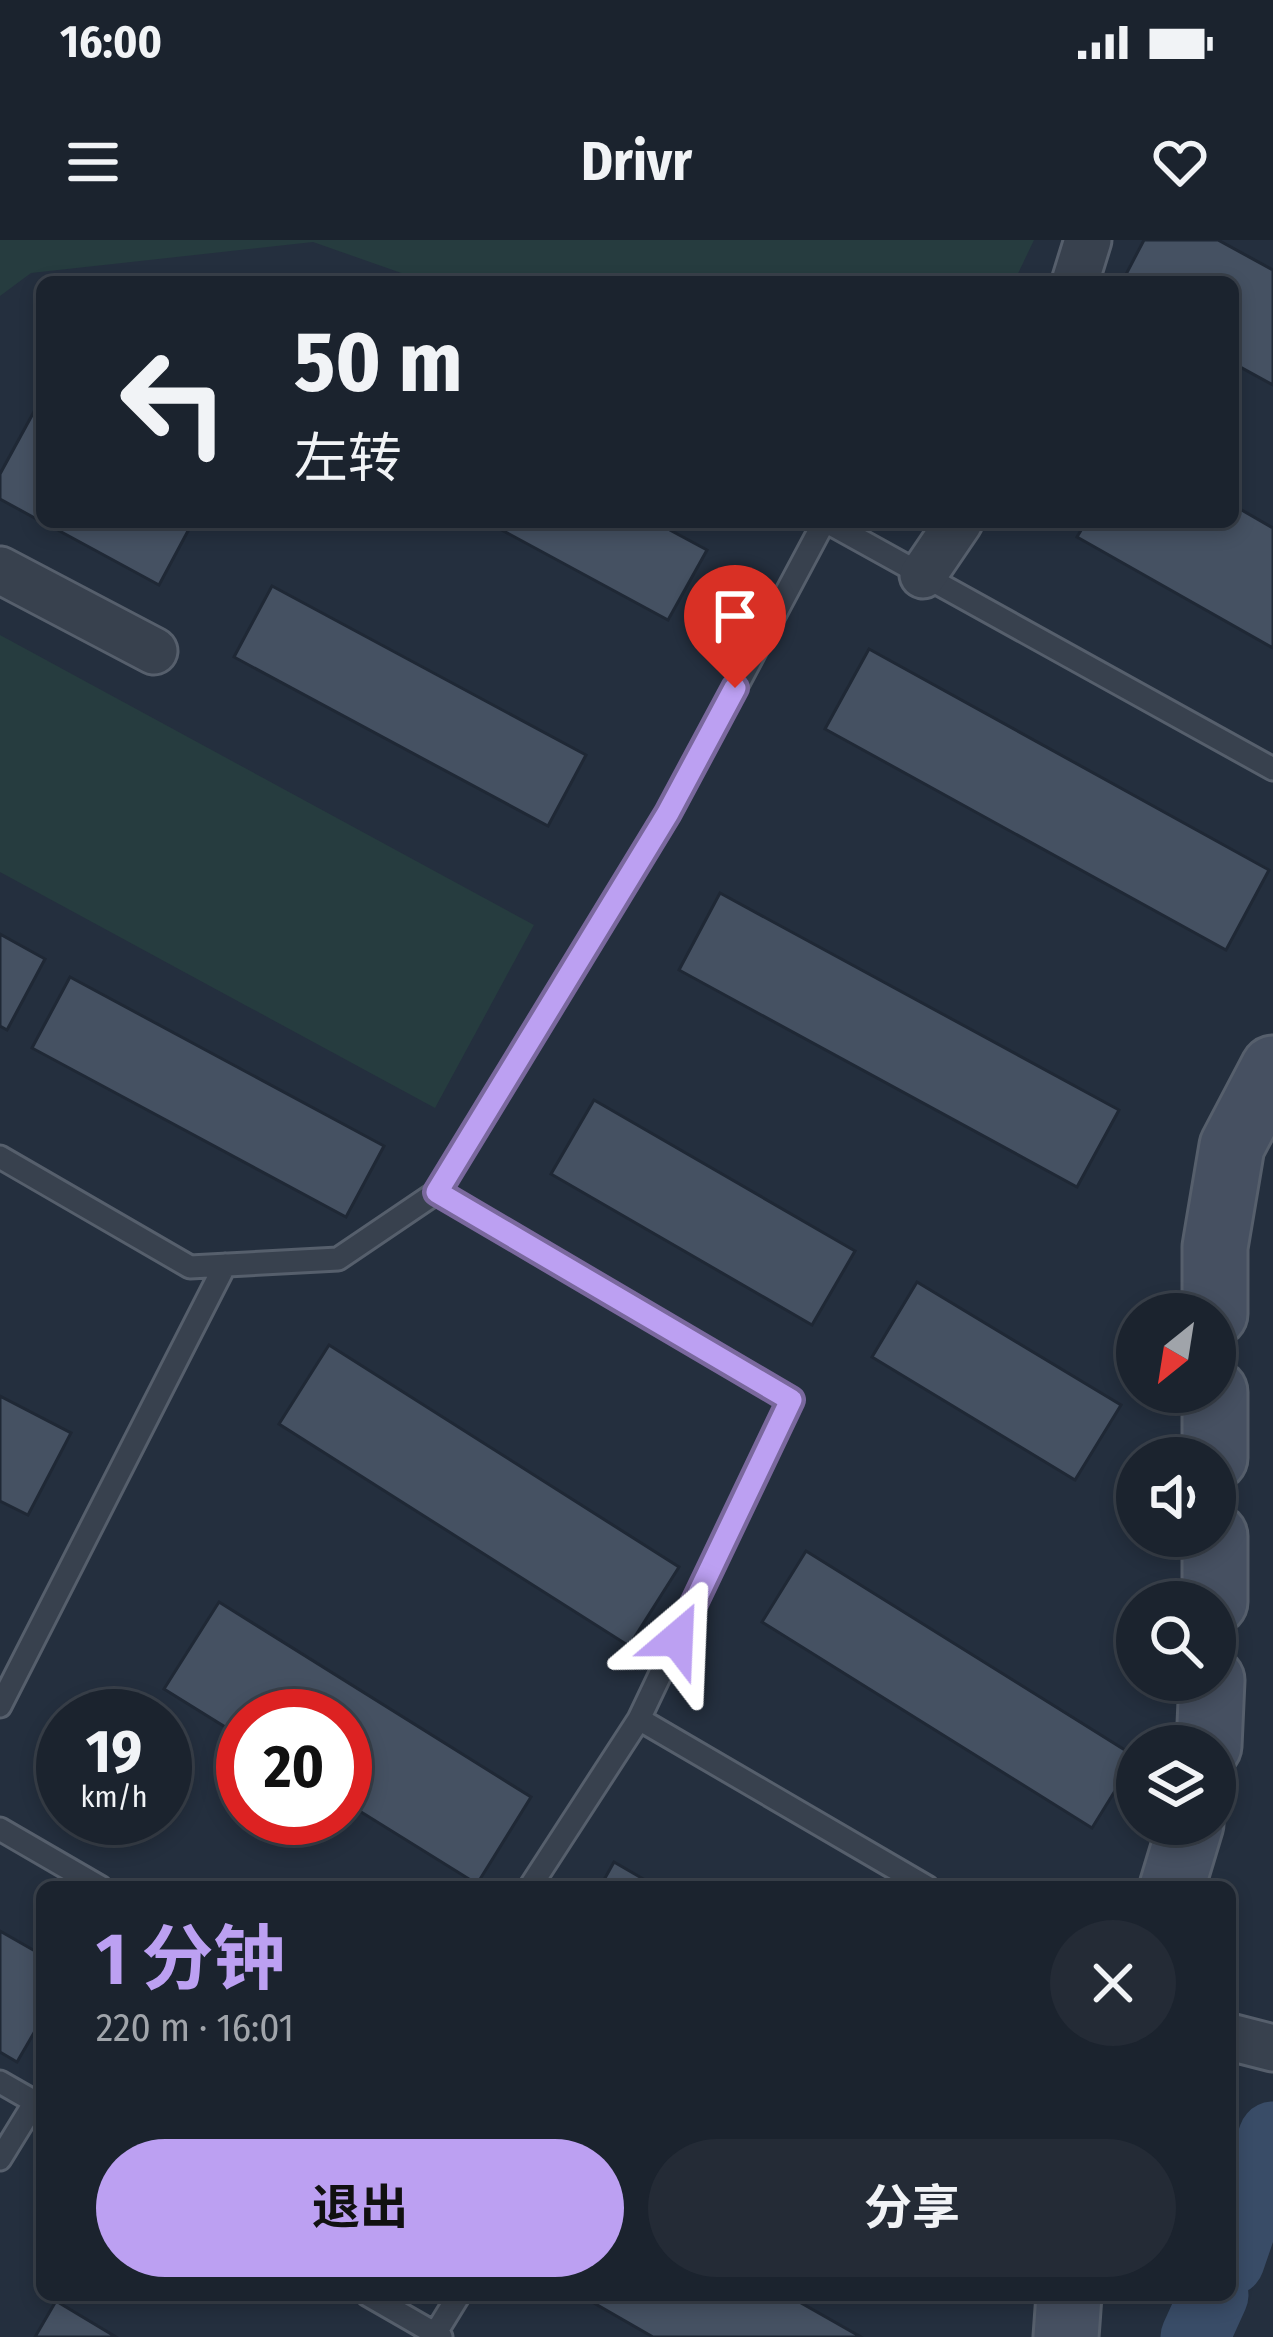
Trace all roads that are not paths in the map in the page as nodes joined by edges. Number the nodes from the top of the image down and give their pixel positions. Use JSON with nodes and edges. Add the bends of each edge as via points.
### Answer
{"nodes":[{"id":1,"x":1088,"y":240,"type":"edge"},
{"id":2,"x":1078,"y":276,"type":"edge"},
{"id":3,"x":823,"y":528,"type":"edge"},
{"id":4,"x":837,"y":528,"type":"edge"},
{"id":5,"x":955,"y":528,"type":"edge"},
{"id":6,"x":0,"y":570,"type":"edge"},
{"id":7,"x":923,"y":574,"type":"junction"},
{"id":8,"x":154,"y":651,"type":"dead end"},
{"id":9,"x":1273,"y":769,"type":"edge"},
{"id":10,"x":1273,"y":1068,"type":"edge"},
{"id":11,"x":0,"y":1156,"type":"edge"},
{"id":12,"x":437,"y":1192,"type":"junction"},
{"id":13,"x":225,"y":1265,"type":"junction"},
{"id":14,"x":1215,"y":1293,"type":"edge"},
{"id":15,"x":0,"y":1706,"type":"edge"},
{"id":16,"x":639,"y":1719,"type":"junction"},
{"id":17,"x":0,"y":1829,"type":"edge"},
{"id":18,"x":1185,"y":1845,"type":"edge"},
{"id":19,"x":90,"y":1881,"type":"edge"},
{"id":20,"x":534,"y":1881,"type":"edge"},
{"id":21,"x":917,"y":1881,"type":"edge"},
{"id":22,"x":1174,"y":1881,"type":"edge"},
{"id":23,"x":1236,"y":2039,"type":"edge"},
{"id":24,"x":1273,"y":2048,"type":"edge"},
{"id":25,"x":0,"y":2082,"type":"edge"},
{"id":26,"x":36,"y":2103,"type":"edge"},
{"id":27,"x":36,"y":2107,"type":"edge"},
{"id":28,"x":0,"y":2159,"type":"edge"},
{"id":29,"x":378,"y":2301,"type":"edge"},
{"id":30,"x":456,"y":2301,"type":"edge"},
{"id":31,"x":1069,"y":2301,"type":"edge"},
{"id":32,"x":438,"y":2336,"type":"edge"},
{"id":33,"x":1066,"y":2337,"type":"edge"}],
"edges":[{"from":1,"to":2,"type":"street"},
{"from":3,"to":12,"type":"lane","via":[[668,813]]},
{"from":4,"to":7,"type":"lane"},
{"from":5,"to":7,"type":"street"},
{"from":6,"to":8,"type":"street"},
{"from":7,"to":9,"type":"lane"},
{"from":10,"to":14,"type":"street","via":[[1232,1146]]},
{"from":11,"to":13,"type":"lane","via":[[190,1267]]},
{"from":12,"to":13,"type":"lane","via":[[338,1259]]},
{"from":12,"to":16,"type":"lane","via":[[791,1400]]},
{"from":13,"to":15,"type":"lane"},
{"from":16,"to":20,"type":"lane"},
{"from":16,"to":21,"type":"lane"},
{"from":17,"to":19,"type":"lane"},
{"from":18,"to":22,"type":"street"},
{"from":23,"to":24,"type":"street"},
{"from":25,"to":26,"type":"lane"},
{"from":27,"to":28,"type":"lane"},
{"from":29,"to":32,"type":"lane"},
{"from":30,"to":32,"type":"lane"},
{"from":31,"to":33,"type":"street"}]}
